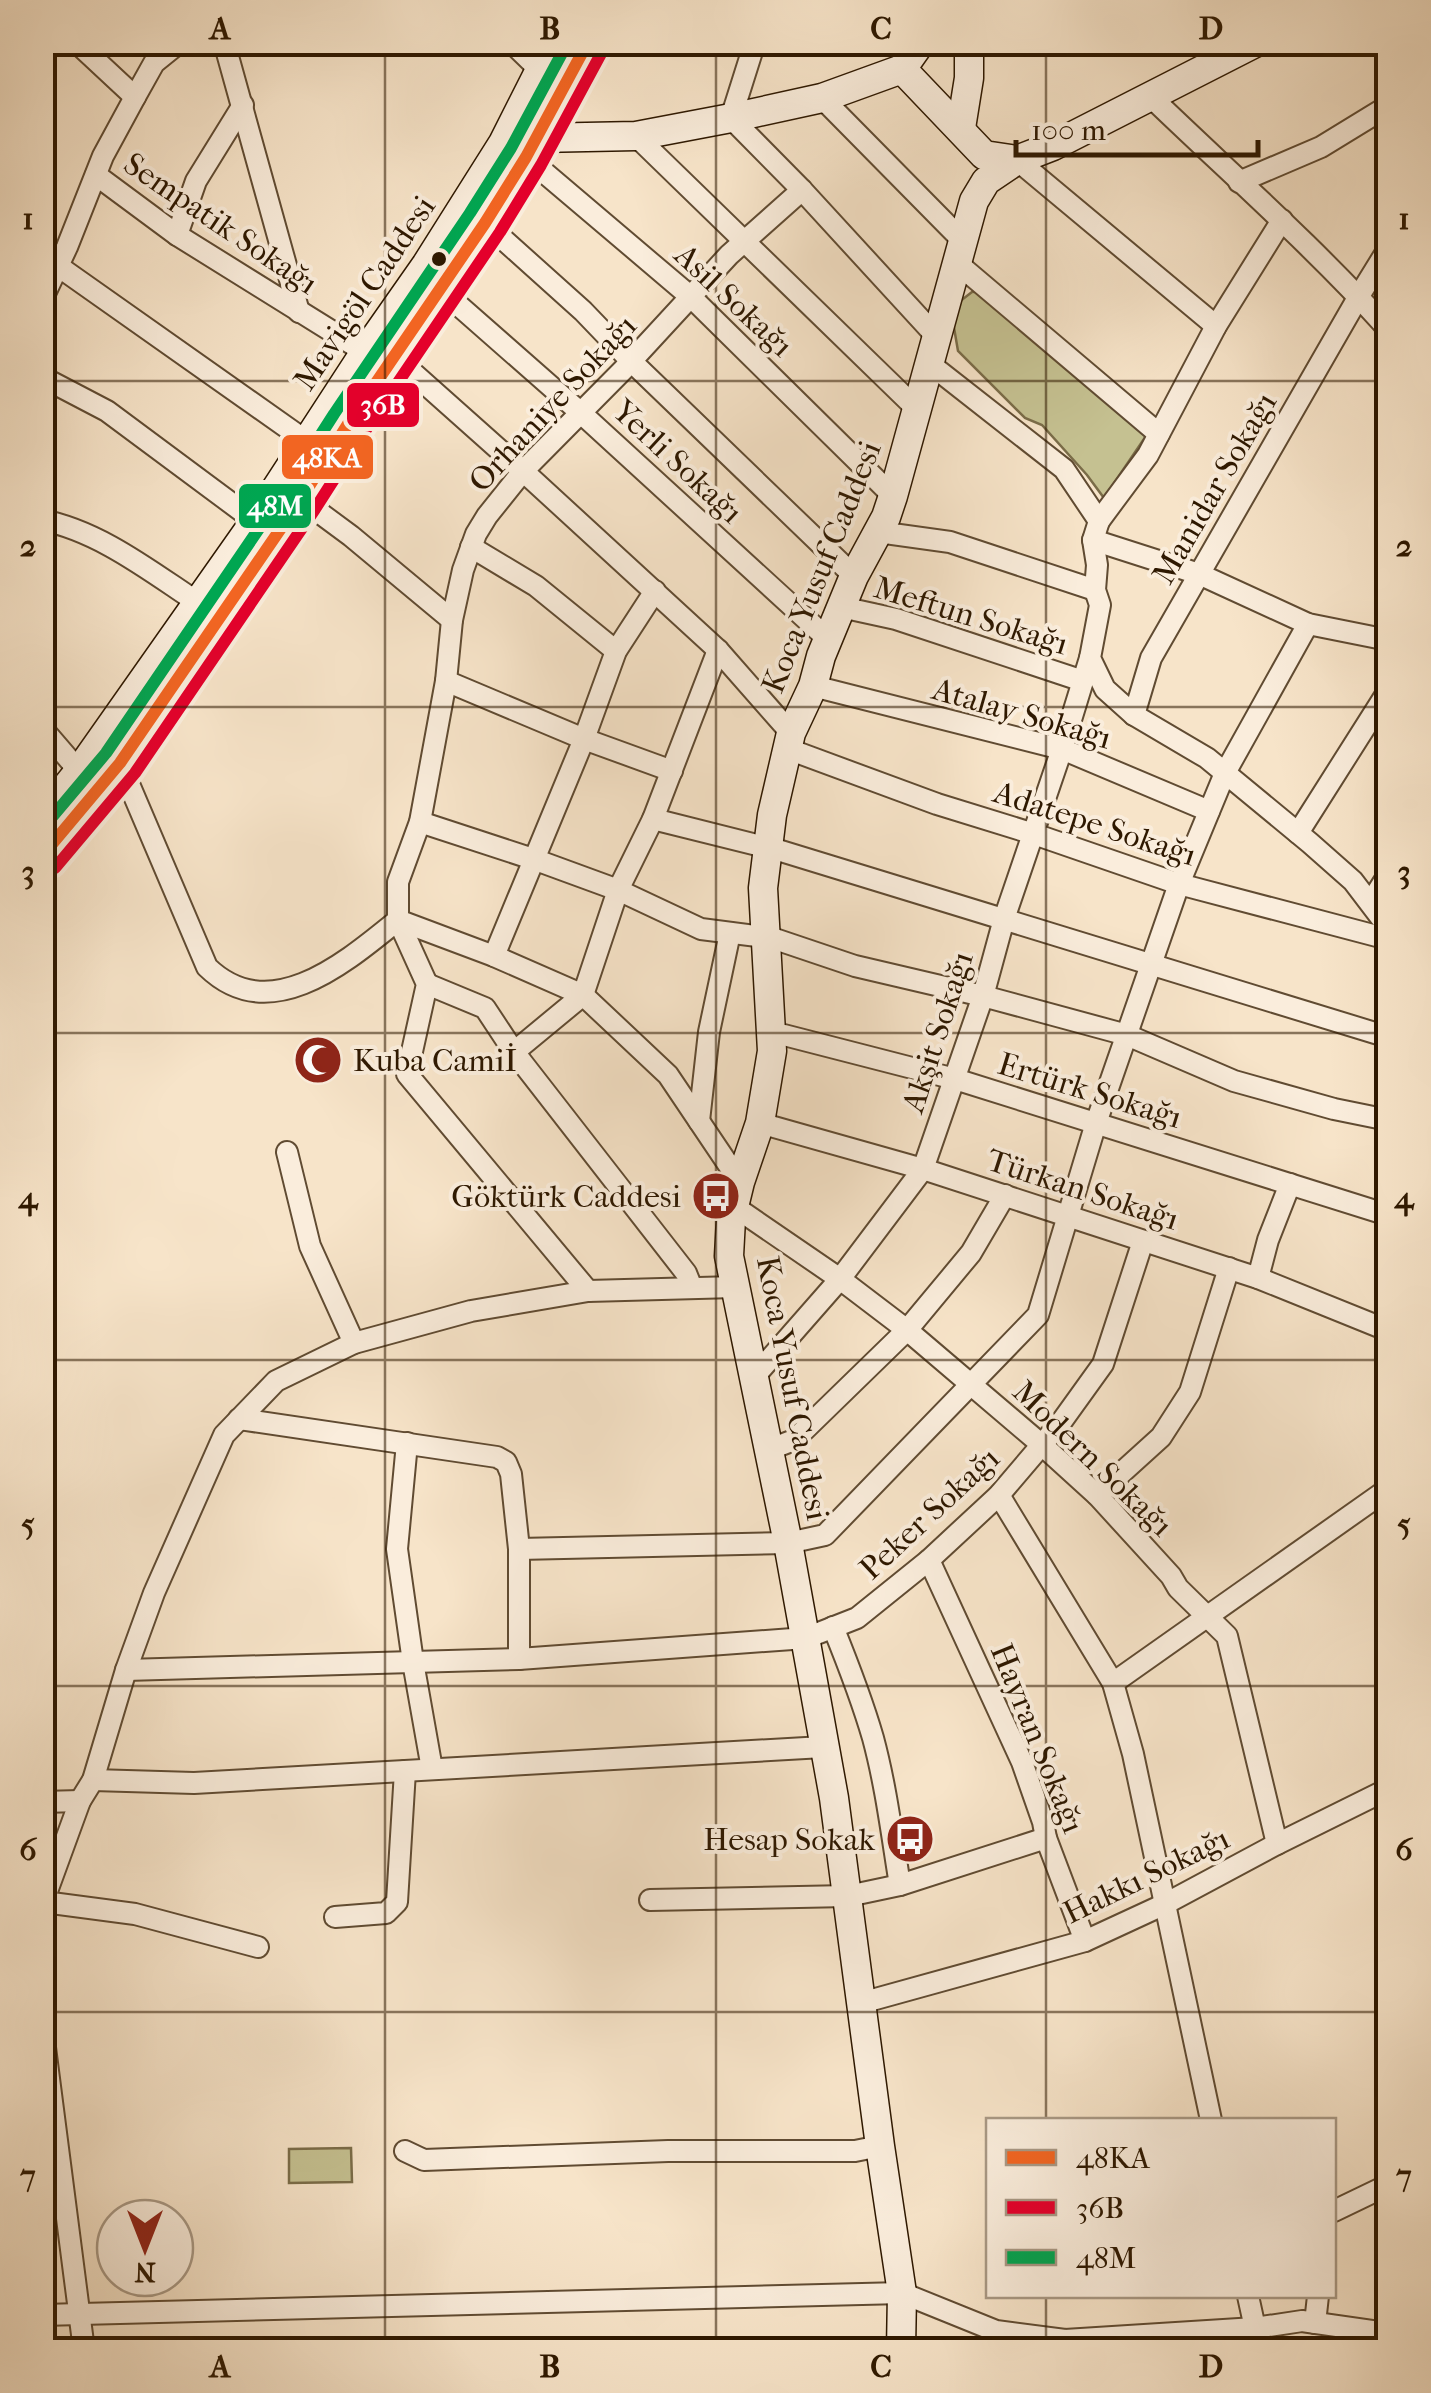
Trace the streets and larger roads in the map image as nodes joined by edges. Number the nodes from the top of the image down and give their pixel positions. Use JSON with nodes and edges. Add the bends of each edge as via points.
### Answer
{"nodes":[{"id":1,"x":76,"y":42,"type":"edge"},
{"id":2,"x":180,"y":42,"type":"edge"},
{"id":3,"x":224,"y":42,"type":"edge"},
{"id":4,"x":511,"y":42,"type":"edge"},
{"id":5,"x":554,"y":42,"type":"edge"},
{"id":6,"x":588,"y":42,"type":"edge"},
{"id":7,"x":755,"y":42,"type":"edge"},
{"id":8,"x":921,"y":42,"type":"edge"},
{"id":9,"x":970,"y":42,"type":"edge"},
{"id":10,"x":1257,"y":42,"type":"edge"},
{"id":11,"x":902,"y":69,"type":"junction"},
{"id":12,"x":540,"y":70,"type":"junction"},
{"id":13,"x":135,"y":97,"type":"junction"},
{"id":14,"x":1151,"y":97,"type":"junction"},
{"id":15,"x":822,"y":98,"type":"junction"},
{"id":16,"x":243,"y":105,"type":"junction"},
{"id":17,"x":1388,"y":106,"type":"edge"},
{"id":18,"x":731,"y":118,"type":"junction"},
{"id":19,"x":961,"y":128,"type":"junction"},
{"id":20,"x":636,"y":136,"type":"junction"},
{"id":21,"x":525,"y":141,"type":"junction"},
{"id":22,"x":1017,"y":160,"type":"junction"},
{"id":23,"x":985,"y":168,"type":"junction"},
{"id":24,"x":96,"y":175,"type":"junction"},
{"id":25,"x":1240,"y":182,"type":"junction"},
{"id":26,"x":802,"y":190,"type":"junction"},
{"id":27,"x":1282,"y":220,"type":"junction"},
{"id":28,"x":485,"y":223,"type":"junction"},
{"id":29,"x":177,"y":236,"type":"junction"},
{"id":30,"x":743,"y":243,"type":"junction"},
{"id":31,"x":1388,"y":249,"type":"edge"},
{"id":32,"x":960,"y":252,"type":"junction"},
{"id":33,"x":58,"y":266,"type":"junction"},
{"id":34,"x":440,"y":290,"type":"junction"},
{"id":35,"x":1359,"y":296,"type":"junction"},
{"id":36,"x":690,"y":297,"type":"junction"},
{"id":37,"x":42,"y":300,"type":"edge"},
{"id":38,"x":298,"y":312,"type":"junction"},
{"id":39,"x":1216,"y":326,"type":"junction"},
{"id":40,"x":1388,"y":329,"type":"edge"},
{"id":41,"x":936,"y":336,"type":"junction"},
{"id":42,"x":365,"y":352,"type":"junction"},
{"id":43,"x":394,"y":356,"type":"junction"},
{"id":44,"x":632,"y":361,"type":"junction"},
{"id":45,"x":930,"y":364,"type":"junction"},
{"id":46,"x":42,"y":377,"type":"edge"},
{"id":47,"x":918,"y":410,"type":"junction"},
{"id":48,"x":580,"y":412,"type":"junction"},
{"id":49,"x":1159,"y":434,"type":"junction"},
{"id":50,"x":306,"y":441,"type":"junction"},
{"id":51,"x":524,"y":470,"type":"junction"},
{"id":52,"x":893,"y":496,"type":"junction"},
{"id":53,"x":302,"y":499,"type":"junction"},
{"id":54,"x":42,"y":520,"type":"edge"},
{"id":55,"x":255,"y":521,"type":"junction"},
{"id":56,"x":1096,"y":530,"type":"junction"},
{"id":57,"x":878,"y":532,"type":"junction"},
{"id":58,"x":471,"y":546,"type":"junction"},
{"id":59,"x":1199,"y":574,"type":"junction"},
{"id":60,"x":854,"y":576,"type":"junction"},
{"id":61,"x":1095,"y":590,"type":"junction"},
{"id":62,"x":654,"y":591,"type":"junction"},
{"id":63,"x":198,"y":602,"type":"junction"},
{"id":64,"x":841,"y":608,"type":"junction"},
{"id":65,"x":452,"y":620,"type":"junction"},
{"id":66,"x":1308,"y":624,"type":"junction"},
{"id":67,"x":829,"y":640,"type":"junction"},
{"id":68,"x":1388,"y":640,"type":"edge"},
{"id":69,"x":718,"y":650,"type":"junction"},
{"id":70,"x":616,"y":651,"type":"junction"},
{"id":71,"x":1090,"y":658,"type":"junction"},
{"id":72,"x":446,"y":681,"type":"junction"},
{"id":73,"x":1083,"y":681,"type":"junction"},
{"id":74,"x":812,"y":686,"type":"junction"},
{"id":75,"x":1388,"y":691,"type":"edge"},
{"id":76,"x":1134,"y":715,"type":"junction"},
{"id":77,"x":42,"y":728,"type":"edge"},
{"id":78,"x":584,"y":740,"type":"junction"},
{"id":79,"x":790,"y":741,"type":"junction"},
{"id":80,"x":1062,"y":750,"type":"junction"},
{"id":81,"x":120,"y":763,"type":"junction"},
{"id":82,"x":79,"y":771,"type":"junction"},
{"id":83,"x":672,"y":772,"type":"junction"},
{"id":84,"x":1225,"y":773,"type":"junction"},
{"id":85,"x":1209,"y":812,"type":"junction"},
{"id":86,"x":42,"y":816,"type":"edge"},
{"id":87,"x":653,"y":819,"type":"junction"},
{"id":88,"x":420,"y":822,"type":"junction"},
{"id":89,"x":1298,"y":832,"type":"junction"},
{"id":90,"x":1034,"y":834,"type":"junction"},
{"id":91,"x":768,"y":848,"type":"junction"},
{"id":92,"x":42,"y":857,"type":"edge"},
{"id":93,"x":536,"y":860,"type":"junction"},
{"id":94,"x":1388,"y":875,"type":"edge"},
{"id":95,"x":1179,"y":884,"type":"junction"},
{"id":96,"x":618,"y":890,"type":"junction"},
{"id":97,"x":1371,"y":902,"type":"junction"},
{"id":98,"x":1004,"y":919,"type":"junction"},
{"id":99,"x":398,"y":920,"type":"junction"},
{"id":100,"x":1388,"y":928,"type":"edge"},
{"id":101,"x":730,"y":933,"type":"junction"},
{"id":102,"x":766,"y":937,"type":"junction"},
{"id":103,"x":1388,"y":939,"type":"edge"},
{"id":104,"x":494,"y":956,"type":"junction"},
{"id":105,"x":1151,"y":965,"type":"junction"},
{"id":106,"x":427,"y":984,"type":"junction"},
{"id":107,"x":584,"y":996,"type":"junction"},
{"id":108,"x":984,"y":996,"type":"junction"},
{"id":109,"x":771,"y":1034,"type":"junction"},
{"id":110,"x":1127,"y":1035,"type":"junction"},
{"id":111,"x":1388,"y":1037,"type":"edge"},
{"id":112,"x":514,"y":1052,"type":"junction"},
{"id":113,"x":955,"y":1079,"type":"junction"},
{"id":114,"x":1388,"y":1120,"type":"edge"},
{"id":115,"x":699,"y":1121,"type":"junction"},
{"id":116,"x":760,"y":1123,"type":"junction"},
{"id":117,"x":1096,"y":1123,"type":"junction"},
{"id":118,"x":287,"y":1152,"type":"dead end"},
{"id":119,"x":923,"y":1169,"type":"junction"},
{"id":120,"x":1290,"y":1184,"type":"junction"},
{"id":121,"x":737,"y":1195,"type":"junction"},
{"id":122,"x":1005,"y":1196,"type":"junction"},
{"id":123,"x":1388,"y":1214,"type":"edge"},
{"id":124,"x":1068,"y":1216,"type":"junction"},
{"id":125,"x":1144,"y":1241,"type":"junction"},
{"id":126,"x":1228,"y":1268,"type":"junction"},
{"id":127,"x":1258,"y":1278,"type":"junction"},
{"id":128,"x":840,"y":1279,"type":"junction"},
{"id":129,"x":692,"y":1288,"type":"junction"},
{"id":130,"x":735,"y":1288,"type":"junction"},
{"id":131,"x":588,"y":1291,"type":"junction"},
{"id":132,"x":1385,"y":1326,"type":"edge"},
{"id":133,"x":908,"y":1330,"type":"junction"},
{"id":134,"x":354,"y":1343,"type":"junction"},
{"id":135,"x":754,"y":1378,"type":"junction"},
{"id":136,"x":972,"y":1385,"type":"junction"},
{"id":137,"x":239,"y":1419,"type":"junction"},
{"id":138,"x":407,"y":1444,"type":"junction"},
{"id":139,"x":1042,"y":1445,"type":"junction"},
{"id":140,"x":768,"y":1450,"type":"junction"},
{"id":141,"x":1388,"y":1489,"type":"edge"},
{"id":142,"x":999,"y":1495,"type":"junction"},
{"id":143,"x":1096,"y":1495,"type":"junction"},
{"id":144,"x":788,"y":1543,"type":"junction"},
{"id":145,"x":519,"y":1550,"type":"junction"},
{"id":146,"x":929,"y":1560,"type":"junction"},
{"id":147,"x":1206,"y":1617,"type":"junction"},
{"id":148,"x":833,"y":1627,"type":"junction"},
{"id":149,"x":806,"y":1638,"type":"junction"},
{"id":150,"x":519,"y":1659,"type":"junction"},
{"id":151,"x":412,"y":1662,"type":"junction"},
{"id":152,"x":126,"y":1670,"type":"junction"},
{"id":153,"x":1113,"y":1683,"type":"junction"},
{"id":154,"x":823,"y":1747,"type":"junction"},
{"id":155,"x":432,"y":1769,"type":"junction"},
{"id":156,"x":405,"y":1770,"type":"junction"},
{"id":157,"x":93,"y":1780,"type":"junction"},
{"id":158,"x":1388,"y":1789,"type":"edge"},
{"id":159,"x":42,"y":1802,"type":"edge"},
{"id":160,"x":80,"y":1802,"type":"junction"},
{"id":161,"x":1046,"y":1838,"type":"junction"},
{"id":162,"x":1276,"y":1844,"type":"junction"},
{"id":163,"x":900,"y":1884,"type":"junction"},
{"id":164,"x":848,"y":1896,"type":"junction"},
{"id":165,"x":650,"y":1900,"type":"dead end"},
{"id":166,"x":43,"y":1903,"type":"edge"},
{"id":167,"x":1165,"y":1904,"type":"junction"},
{"id":168,"x":335,"y":1917,"type":"dead end"},
{"id":169,"x":1085,"y":1942,"type":"junction"},
{"id":170,"x":258,"y":1946,"type":"dead end"},
{"id":171,"x":42,"y":1992,"type":"edge"},
{"id":172,"x":861,"y":2003,"type":"junction"},
{"id":173,"x":47,"y":2102,"type":"edge"},
{"id":174,"x":1211,"y":2118,"type":"edge"},
{"id":175,"x":880,"y":2146,"type":"junction"},
{"id":176,"x":404,"y":2151,"type":"dead end"},
{"id":177,"x":1388,"y":2186,"type":"edge"},
{"id":178,"x":1336,"y":2210,"type":"edge"},
{"id":179,"x":902,"y":2293,"type":"junction"},
{"id":180,"x":1248,"y":2298,"type":"edge"},
{"id":181,"x":1318,"y":2298,"type":"edge"},
{"id":182,"x":80,"y":2314,"type":"junction"},
{"id":183,"x":42,"y":2315,"type":"edge"},
{"id":184,"x":1315,"y":2322,"type":"junction"},
{"id":185,"x":1255,"y":2328,"type":"junction"},
{"id":186,"x":1388,"y":2338,"type":"edge"},
{"id":187,"x":1143,"y":2343,"type":"edge"},
{"id":188,"x":84,"y":2350,"type":"edge"},
{"id":189,"x":901,"y":2350,"type":"edge"}],
"edges":[{"from":1,"to":13,"type":"street"},
{"from":2,"to":13,"type":"street","via":[[154,63]]},
{"from":3,"to":16,"type":"street"},
{"from":4,"to":12,"type":"street"},
{"from":5,"to":12,"type":"street","name":"Mavigöl Caddesi"},
{"from":6,"to":21,"type":"street","name":"Mavigöl Caddesi"},
{"from":7,"to":18,"type":"street"},
{"from":8,"to":11,"type":"street"},
{"from":9,"to":19,"type":"street"},
{"from":10,"to":14,"type":"street"},
{"from":11,"to":15,"type":"street"},
{"from":11,"to":19,"type":"street"},
{"from":12,"to":21,"type":"street","name":"Mavigöl Caddesi"},
{"from":13,"to":24,"type":"street"},
{"from":14,"to":22,"type":"street"},
{"from":14,"to":25,"type":"street"},
{"from":15,"to":18,"type":"street"},
{"from":15,"to":32,"type":"street"},
{"from":16,"to":29,"type":"street","via":[[196,181]]},
{"from":16,"to":38,"type":"street"},
{"from":17,"to":25,"type":"street","via":[[1321,147]]},
{"from":18,"to":20,"type":"street"},
{"from":18,"to":26,"type":"street"},
{"from":19,"to":23,"type":"street"},
{"from":20,"to":21,"type":"street"},
{"from":20,"to":30,"type":"street"},
{"from":21,"to":28,"type":"street","name":"Mavigöl Caddesi"},
{"from":21,"to":36,"type":"street","name":"Asil Sokağı"},
{"from":21,"to":42,"type":"street","name":"Mavigöl Caddesi","via":[[474,192]]},
{"from":22,"to":23,"type":"street"},
{"from":22,"to":39,"type":"street"},
{"from":23,"to":32,"type":"street","name":"Koca Yusuf Caddesi"},
{"from":24,"to":29,"type":"street","name":"Sempatik Sokağı"},
{"from":24,"to":33,"type":"street"},
{"from":25,"to":27,"type":"street"},
{"from":26,"to":30,"type":"street","name":"Orhaniye Sokağı"},
{"from":26,"to":41,"type":"street"},
{"from":27,"to":35,"type":"street"},
{"from":27,"to":39,"type":"street"},
{"from":28,"to":34,"type":"street","name":"Mavigöl Caddesi"},
{"from":28,"to":44,"type":"street"},
{"from":29,"to":38,"type":"street","name":"Sempatik Sokağı"},
{"from":30,"to":36,"type":"street","name":"Orhaniye Sokağı"},
{"from":30,"to":47,"type":"street"},
{"from":31,"to":35,"type":"street","name":"Manidar Sokağı"},
{"from":32,"to":41,"type":"street","name":"Koca Yusuf Caddesi"},
{"from":32,"to":49,"type":"street"},
{"from":33,"to":37,"type":"street"},
{"from":33,"to":50,"type":"street"},
{"from":34,"to":43,"type":"street","name":"Mavigöl Caddesi"},
{"from":34,"to":48,"type":"street","name":"Yerli Sokağı"},
{"from":35,"to":40,"type":"street"},
{"from":35,"to":59,"type":"street","name":"Manidar Sokağı"},
{"from":36,"to":44,"type":"street","name":"Orhaniye Sokağı"},
{"from":36,"to":52,"type":"street","name":"Asil Sokağı"},
{"from":38,"to":42,"type":"street","name":"Sempatik Sokağı"},
{"from":39,"to":49,"type":"street"},
{"from":41,"to":45,"type":"street","name":"Koca Yusuf Caddesi"},
{"from":42,"to":50,"type":"street","name":"Mavigöl Caddesi"},
{"from":43,"to":51,"type":"street"},
{"from":43,"to":53,"type":"street","name":"Mavigöl Caddesi"},
{"from":44,"to":48,"type":"street","name":"Orhaniye Sokağı"},
{"from":44,"to":60,"type":"street"},
{"from":45,"to":47,"type":"street","name":"Koca Yusuf Caddesi"},
{"from":45,"to":56,"type":"street","via":[[1064,470]]},
{"from":46,"to":55,"type":"street","via":[[107,411]]},
{"from":47,"to":52,"type":"street","name":"Koca Yusuf Caddesi"},
{"from":48,"to":51,"type":"street","name":"Orhaniye Sokağı"},
{"from":48,"to":67,"type":"street","name":"Yerli Sokağı"},
{"from":49,"to":56,"type":"street"},
{"from":50,"to":55,"type":"street","name":"Mavigöl Caddesi"},
{"from":51,"to":58,"type":"street","name":"Orhaniye Sokağı"},
{"from":51,"to":62,"type":"street"},
{"from":52,"to":57,"type":"street","name":"Koca Yusuf Caddesi"},
{"from":53,"to":65,"type":"street"},
{"from":53,"to":81,"type":"street","name":"Mavigöl Caddesi"},
{"from":54,"to":63,"type":"street","via":[[104,544]]},
{"from":55,"to":63,"type":"street","name":"Mavigöl Caddesi"},
{"from":56,"to":59,"type":"street"},
{"from":56,"to":61,"type":"street","name":"Akşit Sokağı"},
{"from":57,"to":60,"type":"street","name":"Koca Yusuf Caddesi"},
{"from":57,"to":61,"type":"street","via":[[950,542]]},
{"from":58,"to":65,"type":"street","name":"Orhaniye Sokağı"},
{"from":58,"to":70,"type":"street","via":[[536,586]]},
{"from":59,"to":66,"type":"street"},
{"from":59,"to":76,"type":"street","name":"Manidar Sokağı","via":[[1151,658]]},
{"from":60,"to":64,"type":"street","name":"Koca Yusuf Caddesi"},
{"from":61,"to":71,"type":"street","name":"Akşit Sokağı","via":[[1100,605]]},
{"from":62,"to":69,"type":"street"},
{"from":62,"to":70,"type":"street"},
{"from":63,"to":82,"type":"street","name":"Mavigöl Caddesi"},
{"from":64,"to":67,"type":"street","name":"Koca Yusuf Caddesi"},
{"from":64,"to":73,"type":"street","name":"Meftun Sokağı","via":[[896,619]]},
{"from":65,"to":72,"type":"street","name":"Orhaniye Sokağı"},
{"from":66,"to":68,"type":"street"},
{"from":66,"to":84,"type":"street"},
{"from":67,"to":74,"type":"street","name":"Koca Yusuf Caddesi"},
{"from":69,"to":79,"type":"street"},
{"from":69,"to":83,"type":"street"},
{"from":70,"to":78,"type":"street"},
{"from":71,"to":73,"type":"street","name":"Akşit Sokağı"},
{"from":71,"to":76,"type":"street","via":[[1105,689]]},
{"from":72,"to":78,"type":"street"},
{"from":72,"to":88,"type":"street","name":"Orhaniye Sokağı"},
{"from":73,"to":80,"type":"street","name":"Akşit Sokağı"},
{"from":74,"to":79,"type":"street","name":"Koca Yusuf Caddesi"},
{"from":74,"to":80,"type":"street","name":"Atalay Sokağı"},
{"from":75,"to":89,"type":"street"},
{"from":76,"to":84,"type":"street"},
{"from":77,"to":82,"type":"street"},
{"from":78,"to":83,"type":"street"},
{"from":78,"to":93,"type":"street"},
{"from":79,"to":90,"type":"street","name":"Adatepe Sokağı","via":[[937,804]]},
{"from":79,"to":91,"type":"street","name":"Koca Yusuf Caddesi"},
{"from":80,"to":85,"type":"street","name":"Atalay Sokağı"},
{"from":80,"to":90,"type":"street","name":"Akşit Sokağı"},
{"from":81,"to":92,"type":"street","name":"Mavigöl Caddesi"},
{"from":81,"to":99,"type":"street","via":[[207,967],[223,980],[254,992],[292,990],[347,962]]},
{"from":82,"to":86,"type":"street","name":"Mavigöl Caddesi"},
{"from":83,"to":87,"type":"street"},
{"from":84,"to":85,"type":"street"},
{"from":84,"to":89,"type":"street"},
{"from":85,"to":95,"type":"street"},
{"from":87,"to":91,"type":"street"},
{"from":87,"to":96,"type":"street"},
{"from":88,"to":93,"type":"street"},
{"from":88,"to":99,"type":"street","name":"Orhaniye Sokağı","via":[[398,882]]},
{"from":89,"to":97,"type":"street"},
{"from":90,"to":95,"type":"street","name":"Adatepe Sokağı"},
{"from":90,"to":98,"type":"street","name":"Akşit Sokağı"},
{"from":91,"to":98,"type":"street"},
{"from":91,"to":102,"type":"street","name":"Koca Yusuf Caddesi"},
{"from":93,"to":96,"type":"street"},
{"from":93,"to":104,"type":"street"},
{"from":94,"to":97,"type":"street"},
{"from":95,"to":103,"type":"street","name":"Adatepe Sokağı"},
{"from":95,"to":105,"type":"street"},
{"from":96,"to":101,"type":"street","via":[[701,929]]},
{"from":96,"to":107,"type":"street"},
{"from":97,"to":100,"type":"street"},
{"from":98,"to":105,"type":"street"},
{"from":98,"to":108,"type":"street","name":"Akşit Sokağı"},
{"from":99,"to":104,"type":"street"},
{"from":99,"to":106,"type":"street"},
{"from":101,"to":102,"type":"street"},
{"from":101,"to":115,"type":"street"},
{"from":102,"to":108,"type":"street"},
{"from":102,"to":109,"type":"street","name":"Koca Yusuf Caddesi"},
{"from":104,"to":107,"type":"street"},
{"from":105,"to":110,"type":"street"},
{"from":105,"to":111,"type":"street"},
{"from":106,"to":112,"type":"street","via":[[486,1008]]},
{"from":106,"to":131,"type":"street","via":[[407,1074]]},
{"from":107,"to":112,"type":"street"},
{"from":107,"to":115,"type":"street","via":[[668,1076]]},
{"from":108,"to":110,"type":"street"},
{"from":108,"to":113,"type":"street","name":"Akşit Sokağı"},
{"from":109,"to":113,"type":"street","name":"Ertürk Sokağı"},
{"from":109,"to":116,"type":"street","name":"Koca Yusuf Caddesi"},
{"from":110,"to":114,"type":"street","via":[[1234,1081]]},
{"from":110,"to":117,"type":"street"},
{"from":112,"to":129,"type":"street"},
{"from":113,"to":117,"type":"street","name":"Ertürk Sokağı"},
{"from":113,"to":119,"type":"street","name":"Akşit Sokağı"},
{"from":115,"to":121,"type":"street"},
{"from":116,"to":119,"type":"street","name":"Türkan Sokağı"},
{"from":116,"to":121,"type":"street","name":"Koca Yusuf Caddesi"},
{"from":117,"to":120,"type":"street","name":"Ertürk Sokağı"},
{"from":117,"to":124,"type":"street"},
{"from":118,"to":134,"type":"street","via":[[310,1246]]},
{"from":119,"to":122,"type":"street","name":"Türkan Sokağı"},
{"from":119,"to":128,"type":"street","name":"Akşit Sokağı"},
{"from":120,"to":123,"type":"street","name":"Ertürk Sokağı"},
{"from":120,"to":127,"type":"street"},
{"from":121,"to":128,"type":"street","name":"Modern Sokağı"},
{"from":121,"to":130,"type":"street","name":"Koca Yusuf Caddesi","via":[[728,1256]]},
{"from":122,"to":124,"type":"street","name":"Türkan Sokağı"},
{"from":122,"to":133,"type":"street","via":[[970,1253]]},
{"from":124,"to":125,"type":"street","name":"Türkan Sokağı"},
{"from":124,"to":136,"type":"street","via":[[1038,1315]]},
{"from":125,"to":126,"type":"street","name":"Türkan Sokağı"},
{"from":125,"to":139,"type":"street","name":"Peker Sokağı","via":[[1103,1364]]},
{"from":126,"to":127,"type":"street","name":"Türkan Sokağı"},
{"from":126,"to":143,"type":"street","via":[[1190,1392],[1161,1438]]},
{"from":127,"to":132,"type":"street","name":"Türkan Sokağı"},
{"from":128,"to":133,"type":"street","name":"Modern Sokağı"},
{"from":128,"to":135,"type":"street","name":"Akşit Sokağı"},
{"from":129,"to":130,"type":"street"},
{"from":129,"to":131,"type":"street"},
{"from":130,"to":135,"type":"street","name":"Koca Yusuf Caddesi"},
{"from":131,"to":134,"type":"street","via":[[471,1310]]},
{"from":133,"to":136,"type":"street","name":"Modern Sokağı"},
{"from":133,"to":140,"type":"street","via":[[794,1440]]},
{"from":134,"to":137,"type":"street","via":[[276,1380]]},
{"from":135,"to":140,"type":"street","name":"Koca Yusuf Caddesi"},
{"from":136,"to":139,"type":"street","name":"Modern Sokağı"},
{"from":136,"to":144,"type":"street","via":[[829,1532]]},
{"from":137,"to":138,"type":"street"},
{"from":137,"to":152,"type":"street","via":[[224,1435]]},
{"from":138,"to":145,"type":"street","via":[[506,1462]]},
{"from":138,"to":151,"type":"street","via":[[396,1548]]},
{"from":139,"to":142,"type":"street","name":"Peker Sokağı"},
{"from":139,"to":143,"type":"street","name":"Modern Sokağı"},
{"from":140,"to":144,"type":"street","name":"Koca Yusuf Caddesi"},
{"from":141,"to":147,"type":"street"},
{"from":142,"to":146,"type":"street","name":"Peker Sokağı"},
{"from":142,"to":153,"type":"street"},
{"from":143,"to":147,"type":"street","name":"Modern Sokağı"},
{"from":144,"to":145,"type":"street"},
{"from":144,"to":149,"type":"street","name":"Koca Yusuf Caddesi"},
{"from":145,"to":150,"type":"street"},
{"from":146,"to":148,"type":"street","name":"Peker Sokağı","via":[[857,1618]]},
{"from":146,"to":161,"type":"street","name":"Hayran Sokağı","via":[[1022,1762]]},
{"from":147,"to":153,"type":"street"},
{"from":147,"to":162,"type":"street","name":"Modern Sokağı","via":[[1227,1636]]},
{"from":148,"to":149,"type":"street","name":"Peker Sokağı"},
{"from":148,"to":163,"type":"street","via":[[872,1738]]},
{"from":149,"to":150,"type":"street","name":"Peker Sokağı"},
{"from":149,"to":154,"type":"street","name":"Koca Yusuf Caddesi"},
{"from":150,"to":151,"type":"street","name":"Peker Sokağı"},
{"from":151,"to":152,"type":"street","name":"Peker Sokağı"},
{"from":151,"to":155,"type":"street"},
{"from":152,"to":157,"type":"street"},
{"from":153,"to":167,"type":"street"},
{"from":154,"to":155,"type":"street"},
{"from":154,"to":164,"type":"street","name":"Koca Yusuf Caddesi"},
{"from":155,"to":156,"type":"street"},
{"from":156,"to":157,"type":"street","via":[[194,1784]]},
{"from":156,"to":168,"type":"street","via":[[397,1902],[386,1913]]},
{"from":157,"to":160,"type":"street"},
{"from":158,"to":162,"type":"street","name":"Hakkı Sokağı"},
{"from":159,"to":160,"type":"street"},
{"from":160,"to":166,"type":"street"},
{"from":161,"to":163,"type":"street"},
{"from":161,"to":169,"type":"street","name":"Hayran Sokağı"},
{"from":162,"to":167,"type":"street","name":"Hakkı Sokağı"},
{"from":163,"to":164,"type":"street"},
{"from":164,"to":165,"type":"street"},
{"from":164,"to":172,"type":"street","name":"Koca Yusuf Caddesi"},
{"from":166,"to":170,"type":"street","via":[[135,1914]]},
{"from":167,"to":169,"type":"street","name":"Hakkı Sokağı"},
{"from":167,"to":174,"type":"street"},
{"from":169,"to":172,"type":"street","name":"Hakkı Sokağı"},
{"from":171,"to":173,"type":"street"},
{"from":172,"to":175,"type":"street","name":"Koca Yusuf Caddesi"},
{"from":173,"to":182,"type":"street"},
{"from":175,"to":176,"type":"street","via":[[424,2160]]},
{"from":175,"to":179,"type":"street","name":"Koca Yusuf Caddesi"},
{"from":177,"to":178,"type":"street"},
{"from":179,"to":182,"type":"street"},
{"from":179,"to":187,"type":"street","via":[[996,2332]]},
{"from":179,"to":189,"type":"street","name":"Koca Yusuf Caddesi"},
{"from":180,"to":185,"type":"street"},
{"from":181,"to":184,"type":"street"},
{"from":182,"to":183,"type":"street"},
{"from":182,"to":188,"type":"street"},
{"from":184,"to":185,"type":"street"},
{"from":184,"to":186,"type":"street"},
{"from":185,"to":187,"type":"street"}]}
